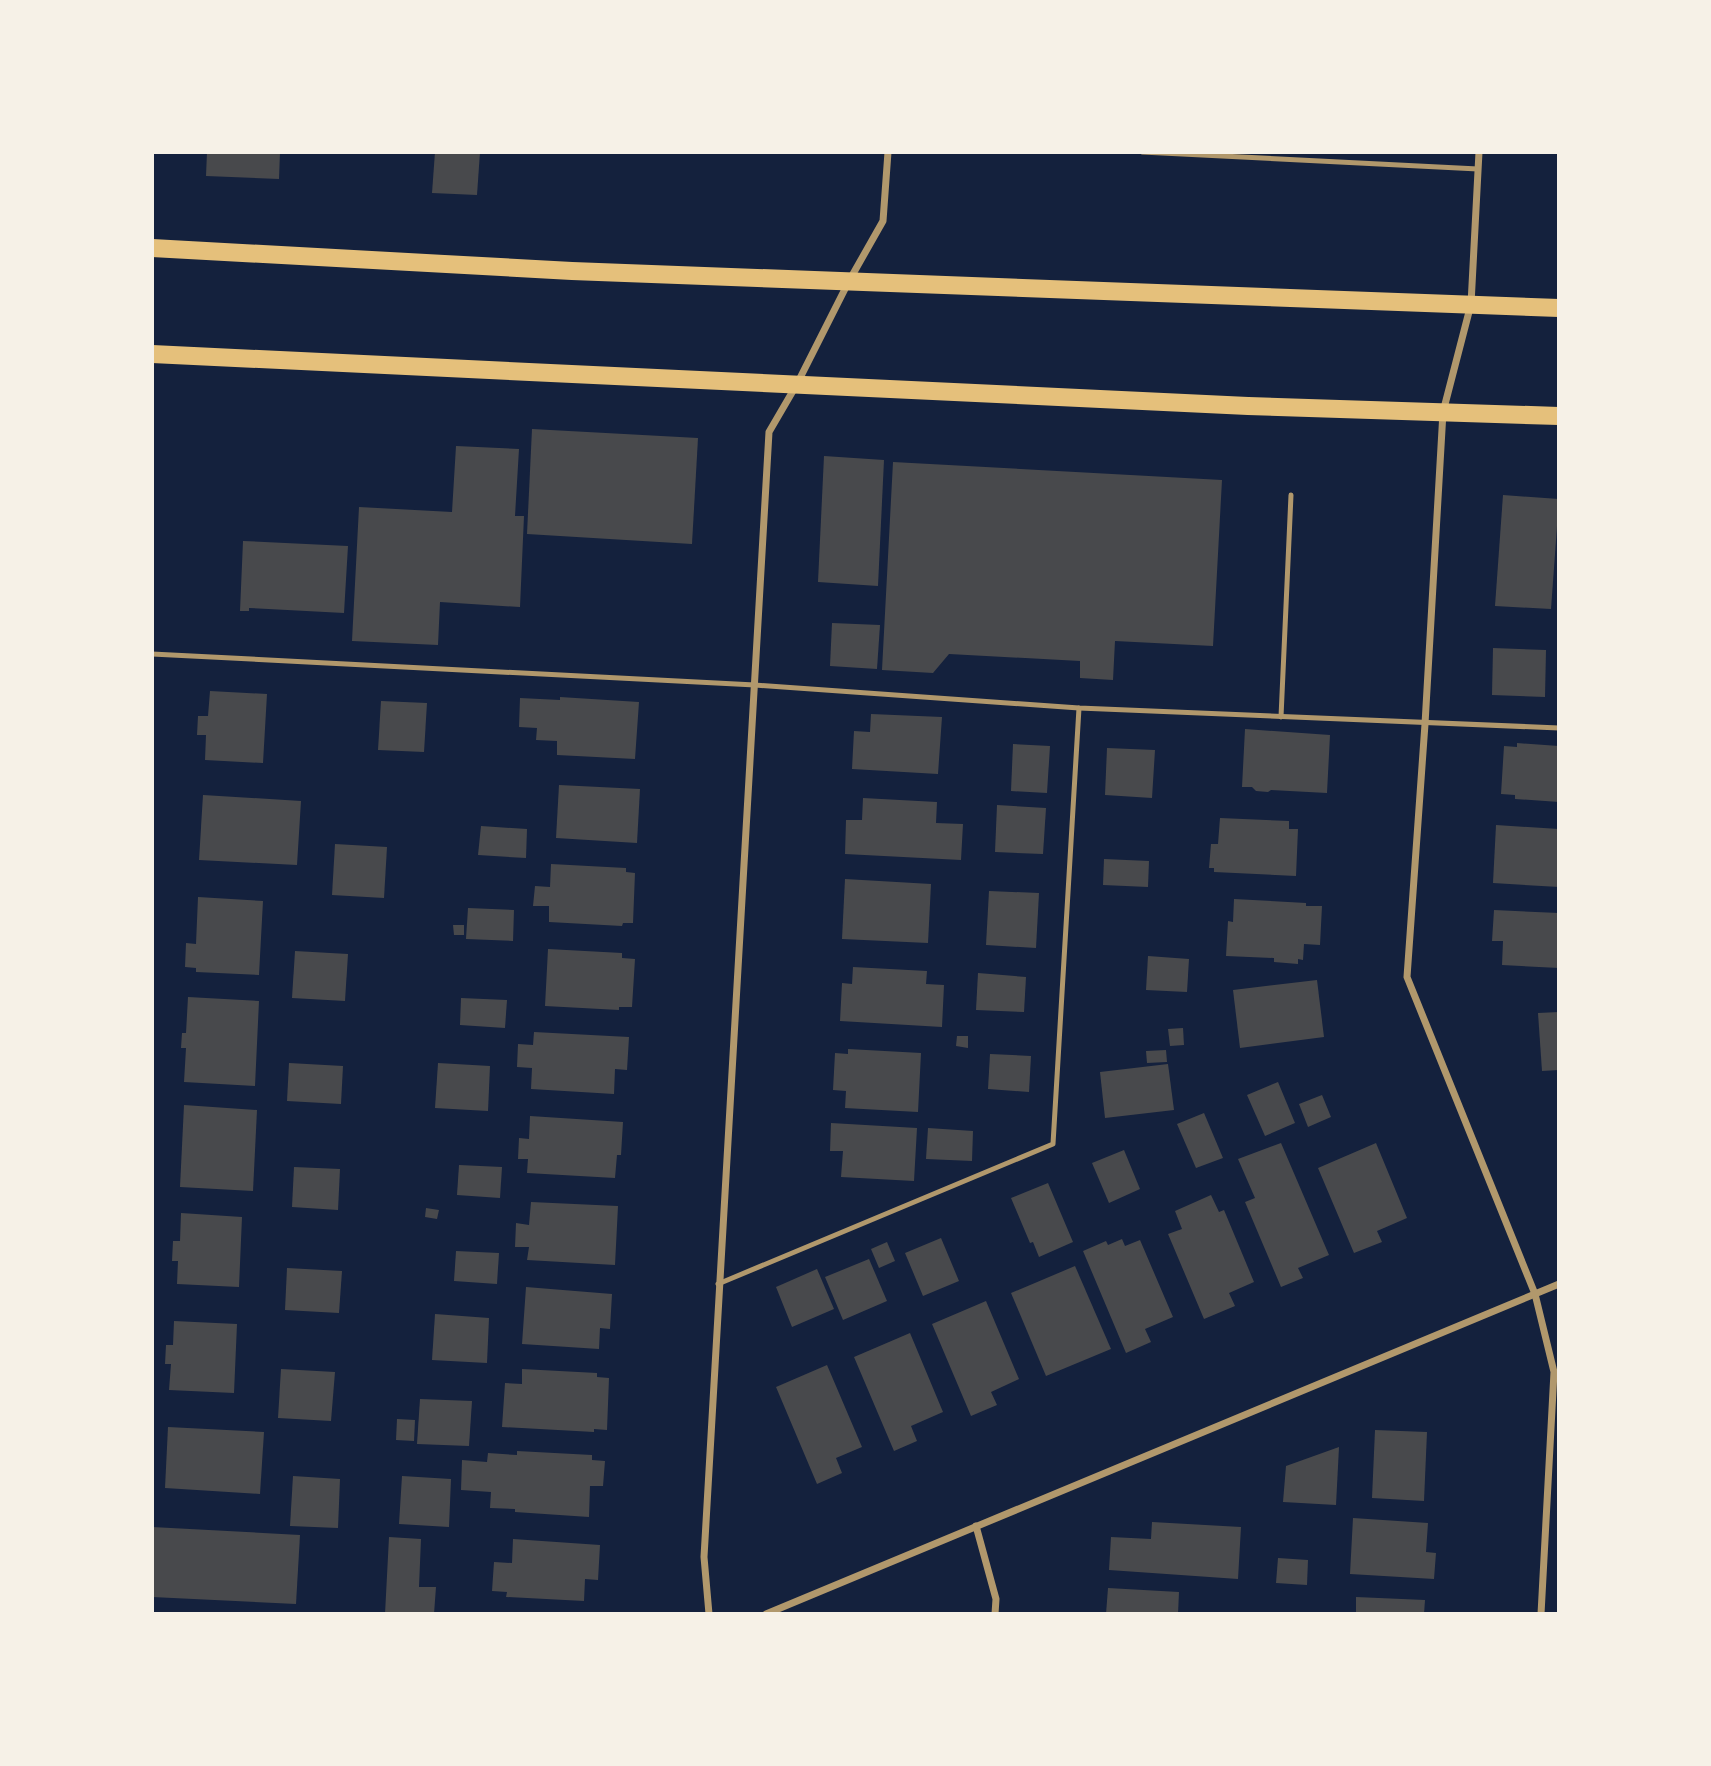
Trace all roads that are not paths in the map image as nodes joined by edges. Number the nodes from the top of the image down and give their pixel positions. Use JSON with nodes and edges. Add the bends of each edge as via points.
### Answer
{"nodes":[{"id":1,"x":888,"y":152,"type":"edge"},
{"id":2,"x":1142,"y":152,"type":"edge"},
{"id":3,"x":1479,"y":152,"type":"edge"},
{"id":4,"x":1478,"y":169,"type":"junction"},
{"id":5,"x":152,"y":248,"type":"edge"},
{"id":6,"x":849,"y":281,"type":"junction"},
{"id":7,"x":1471,"y":304,"type":"junction"},
{"id":8,"x":1559,"y":308,"type":"edge"},
{"id":9,"x":152,"y":355,"type":"edge"},
{"id":10,"x":797,"y":384,"type":"junction"},
{"id":11,"x":1443,"y":412,"type":"junction"},
{"id":12,"x":1559,"y":416,"type":"edge"},
{"id":13,"x":1291,"y":495,"type":"dead end"},
{"id":14,"x":152,"y":654,"type":"edge"},
{"id":15,"x":755,"y":685,"type":"junction"},
{"id":16,"x":1079,"y":708,"type":"junction"},
{"id":17,"x":1281,"y":717,"type":"junction"},
{"id":18,"x":1425,"y":724,"type":"junction"},
{"id":19,"x":1559,"y":728,"type":"edge"},
{"id":20,"x":718,"y":1284,"type":"junction"},
{"id":21,"x":1559,"y":1284,"type":"edge"},
{"id":22,"x":1535,"y":1294,"type":"junction"},
{"id":23,"x":976,"y":1526,"type":"junction"},
{"id":24,"x":709,"y":1614,"type":"edge"},
{"id":25,"x":766,"y":1614,"type":"edge"},
{"id":26,"x":995,"y":1614,"type":"edge"},
{"id":27,"x":1541,"y":1614,"type":"edge"}],
"edges":[{"from":1,"to":6,"type":"street","via":[[883,221]]},
{"from":2,"to":4,"type":"lane"},
{"from":3,"to":4,"type":"street"},
{"from":4,"to":7,"type":"street"},
{"from":5,"to":6,"type":"main road"},
{"from":6,"to":7,"type":"main road"},
{"from":6,"to":10,"type":"street"},
{"from":7,"to":8,"type":"main road"},
{"from":7,"to":11,"type":"street"},
{"from":9,"to":10,"type":"main road"},
{"from":10,"to":11,"type":"main road"},
{"from":10,"to":15,"type":"street","via":[[769,432]]},
{"from":11,"to":12,"type":"main road"},
{"from":11,"to":18,"type":"street"},
{"from":13,"to":17,"type":"lane"},
{"from":14,"to":15,"type":"lane"},
{"from":15,"to":16,"type":"lane"},
{"from":15,"to":20,"type":"street"},
{"from":16,"to":17,"type":"lane"},
{"from":16,"to":20,"type":"lane","via":[[1054,1144]]},
{"from":17,"to":18,"type":"lane"},
{"from":18,"to":19,"type":"lane"},
{"from":18,"to":22,"type":"street","via":[[1407,977]]},
{"from":20,"to":24,"type":"street","via":[[704,1557]]},
{"from":21,"to":22,"type":"street"},
{"from":22,"to":23,"type":"street"},
{"from":22,"to":27,"type":"street","via":[[1554,1371]]},
{"from":23,"to":25,"type":"street"},
{"from":23,"to":26,"type":"street","via":[[996,1599]]}]}
